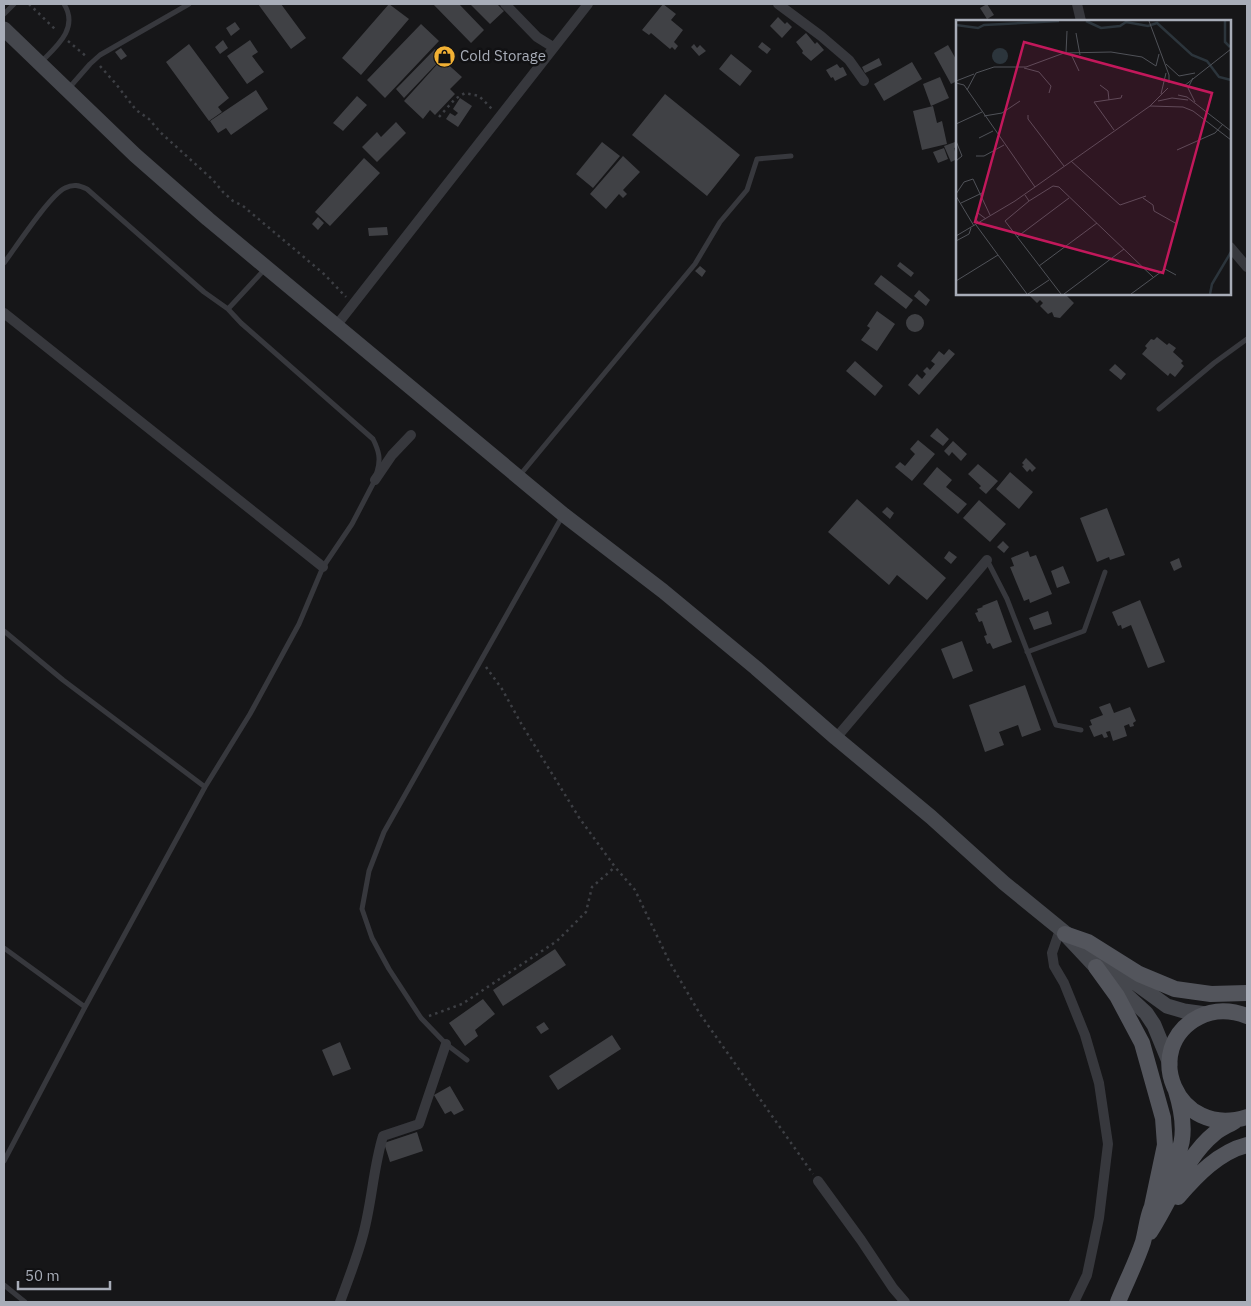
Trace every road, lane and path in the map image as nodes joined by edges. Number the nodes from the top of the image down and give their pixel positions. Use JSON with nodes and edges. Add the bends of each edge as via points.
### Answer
{"nodes":[{"id":1,"x":14,"y":4,"type":"edge"},
{"id":2,"x":30,"y":4,"type":"edge"},
{"id":3,"x":64,"y":4,"type":"edge"},
{"id":4,"x":188,"y":4,"type":"edge"},
{"id":5,"x":505,"y":4,"type":"edge"},
{"id":6,"x":588,"y":4,"type":"edge"},
{"id":7,"x":778,"y":4,"type":"edge"},
{"id":8,"x":1076,"y":4,"type":"edge"},
{"id":9,"x":4,"y":14,"type":"edge"},
{"id":10,"x":1081,"y":20,"type":"edge"},
{"id":11,"x":4,"y":30,"type":"edge"},
{"id":12,"x":64,"y":38,"type":"junction"},
{"id":13,"x":553,"y":47,"type":"junction"},
{"id":14,"x":93,"y":61,"type":"junction"},
{"id":15,"x":39,"y":64,"type":"junction"},
{"id":16,"x":864,"y":81,"type":"dead end"},
{"id":17,"x":67,"y":91,"type":"junction"},
{"id":18,"x":439,"y":116,"type":"dead end"},
{"id":19,"x":499,"y":116,"type":"junction"},
{"id":20,"x":791,"y":156,"type":"dead end"},
{"id":21,"x":1231,"y":248,"type":"edge"},
{"id":22,"x":4,"y":263,"type":"edge"},
{"id":23,"x":267,"y":266,"type":"junction"},
{"id":24,"x":1247,"y":268,"type":"edge"},
{"id":25,"x":353,"y":305,"type":"junction"},
{"id":26,"x":228,"y":309,"type":"junction"},
{"id":27,"x":4,"y":313,"type":"edge"},
{"id":28,"x":336,"y":326,"type":"junction"},
{"id":29,"x":1247,"y":339,"type":"edge"},
{"id":30,"x":1159,"y":409,"type":"dead end"},
{"id":31,"x":411,"y":435,"type":"dead end"},
{"id":32,"x":518,"y":477,"type":"junction"},
{"id":33,"x":375,"y":480,"type":"junction"},
{"id":34,"x":564,"y":515,"type":"junction"},
{"id":35,"x":987,"y":560,"type":"joint"},
{"id":36,"x":323,"y":567,"type":"junction"},
{"id":37,"x":1105,"y":572,"type":"dead end"},
{"id":38,"x":4,"y":631,"type":"edge"},
{"id":39,"x":1027,"y":652,"type":"junction"},
{"id":40,"x":482,"y":660,"type":"junction"},
{"id":41,"x":1081,"y":730,"type":"dead end"},
{"id":42,"x":836,"y":738,"type":"junction"},
{"id":43,"x":206,"y":787,"type":"junction"},
{"id":44,"x":614,"y":867,"type":"junction"},
{"id":45,"x":1062,"y":932,"type":"junction"},
{"id":46,"x":4,"y":948,"type":"edge"},
{"id":47,"x":1096,"y":967,"type":"junction"},
{"id":48,"x":1247,"y":993,"type":"edge"},
{"id":49,"x":85,"y":1007,"type":"junction"},
{"id":50,"x":1244,"y":1013,"type":"edge"},
{"id":51,"x":1206,"y":1014,"type":"junction"},
{"id":52,"x":421,"y":1018,"type":"junction"},
{"id":53,"x":446,"y":1044,"type":"junction"},
{"id":54,"x":467,"y":1060,"type":"dead end"},
{"id":55,"x":1170,"y":1064,"type":"junction"},
{"id":56,"x":1176,"y":1091,"type":"junction"},
{"id":57,"x":1243,"y":1118,"type":"edge"},
{"id":58,"x":1247,"y":1145,"type":"edge"},
{"id":59,"x":4,"y":1161,"type":"edge"},
{"id":60,"x":818,"y":1181,"type":"joint"},
{"id":61,"x":1156,"y":1213,"type":"junction"},
{"id":62,"x":4,"y":1285,"type":"edge"},
{"id":63,"x":25,"y":1302,"type":"edge"},
{"id":64,"x":340,"y":1302,"type":"edge"},
{"id":65,"x":906,"y":1302,"type":"edge"},
{"id":66,"x":1074,"y":1302,"type":"edge"},
{"id":67,"x":1118,"y":1302,"type":"edge"}],
"edges":[{"from":1,"to":9,"type":"lane"},
{"from":2,"to":12,"type":"path"},
{"from":3,"to":12,"type":"lane","via":[[69,23]]},
{"from":4,"to":14,"type":"lane"},
{"from":5,"to":13,"type":"street","via":[[537,37]]},
{"from":6,"to":13,"type":"street"},
{"from":7,"to":16,"type":"street","via":[[849,60]]},
{"from":8,"to":10,"type":"street"},
{"from":11,"to":15,"type":"main road"},
{"from":12,"to":14,"type":"path"},
{"from":12,"to":15,"type":"lane"},
{"from":13,"to":19,"type":"street"},
{"from":14,"to":17,"type":"lane"},
{"from":14,"to":25,"type":"path","via":[[136,110],[223,192],[324,274]]},
{"from":15,"to":17,"type":"main road"},
{"from":17,"to":23,"type":"main road","via":[[208,219]]},
{"from":18,"to":19,"type":"path","via":[[465,93],[479,96]]},
{"from":19,"to":25,"type":"street"},
{"from":20,"to":32,"type":"lane","via":[[757,160],[747,190],[720,222],[695,264]]},
{"from":21,"to":24,"type":"street"},
{"from":22,"to":26,"type":"lane","via":[[56,194],[71,185],[79,185]]},
{"from":23,"to":26,"type":"lane"},
{"from":23,"to":28,"type":"main road"},
{"from":25,"to":28,"type":"street"},
{"from":26,"to":33,"type":"lane","via":[[373,440],[379,450],[380,461]]},
{"from":27,"to":36,"type":"street"},
{"from":28,"to":32,"type":"main road"},
{"from":29,"to":30,"type":"lane"},
{"from":31,"to":33,"type":"street"},
{"from":32,"to":34,"type":"main road"},
{"from":33,"to":36,"type":"lane","via":[[352,524]]},
{"from":34,"to":40,"type":"lane"},
{"from":34,"to":42,"type":"main road","via":[[663,591]]},
{"from":35,"to":39,"type":"lane","via":[[1007,599]]},
{"from":35,"to":42,"type":"street"},
{"from":36,"to":43,"type":"lane","via":[[299,624]]},
{"from":37,"to":39,"type":"lane","via":[[1084,631]]},
{"from":38,"to":43,"type":"lane","via":[[63,680]]},
{"from":39,"to":41,"type":"lane","via":[[1056,725]]},
{"from":40,"to":44,"type":"path","via":[[580,819]]},
{"from":40,"to":52,"type":"lane","via":[[384,832],[369,871],[362,908],[372,938]]},
{"from":42,"to":45,"type":"main road"},
{"from":43,"to":49,"type":"lane"},
{"from":44,"to":52,"type":"path","via":[[592,887],[586,912],[557,941],[462,1004]]},
{"from":44,"to":60,"type":"path","via":[[635,890],[669,962],[700,1014]]},
{"from":45,"to":47,"type":"main road"},
{"from":45,"to":48,"type":"main road","via":[[1088,942],[1139,974],[1168,987],[1190,992]]},
{"from":45,"to":51,"type":"main road","via":[[1167,1006]]},
{"from":45,"to":66,"type":"street","via":[[1052,953],[1054,966],[1085,1035],[1099,1082],[1108,1144],[1099,1218],[1087,1275]]},
{"from":46,"to":49,"type":"lane"},
{"from":47,"to":55,"type":"main road","via":[[1146,1013]]},
{"from":47,"to":61,"type":"main road","via":[[1118,996],[1139,1037],[1163,1118],[1164,1145]]},
{"from":49,"to":59,"type":"lane"},
{"from":50,"to":51,"type":"main road","via":[[1222,1011]]},
{"from":51,"to":55,"type":"main road","via":[[1196,1018],[1180,1033]]},
{"from":52,"to":53,"type":"lane"},
{"from":53,"to":54,"type":"lane"},
{"from":53,"to":64,"type":"street","via":[[419,1124],[383,1136],[363,1236]]},
{"from":55,"to":56,"type":"main road"},
{"from":56,"to":57,"type":"main road","via":[[1187,1106],[1202,1116],[1226,1121]]},
{"from":56,"to":61,"type":"main road","via":[[1184,1127],[1182,1142]]},
{"from":57,"to":61,"type":"main road","via":[[1203,1144]]},
{"from":58,"to":61,"type":"main road","via":[[1228,1152]]},
{"from":60,"to":65,"type":"street","via":[[892,1288]]},
{"from":61,"to":67,"type":"main road"},
{"from":62,"to":63,"type":"lane"}]}
